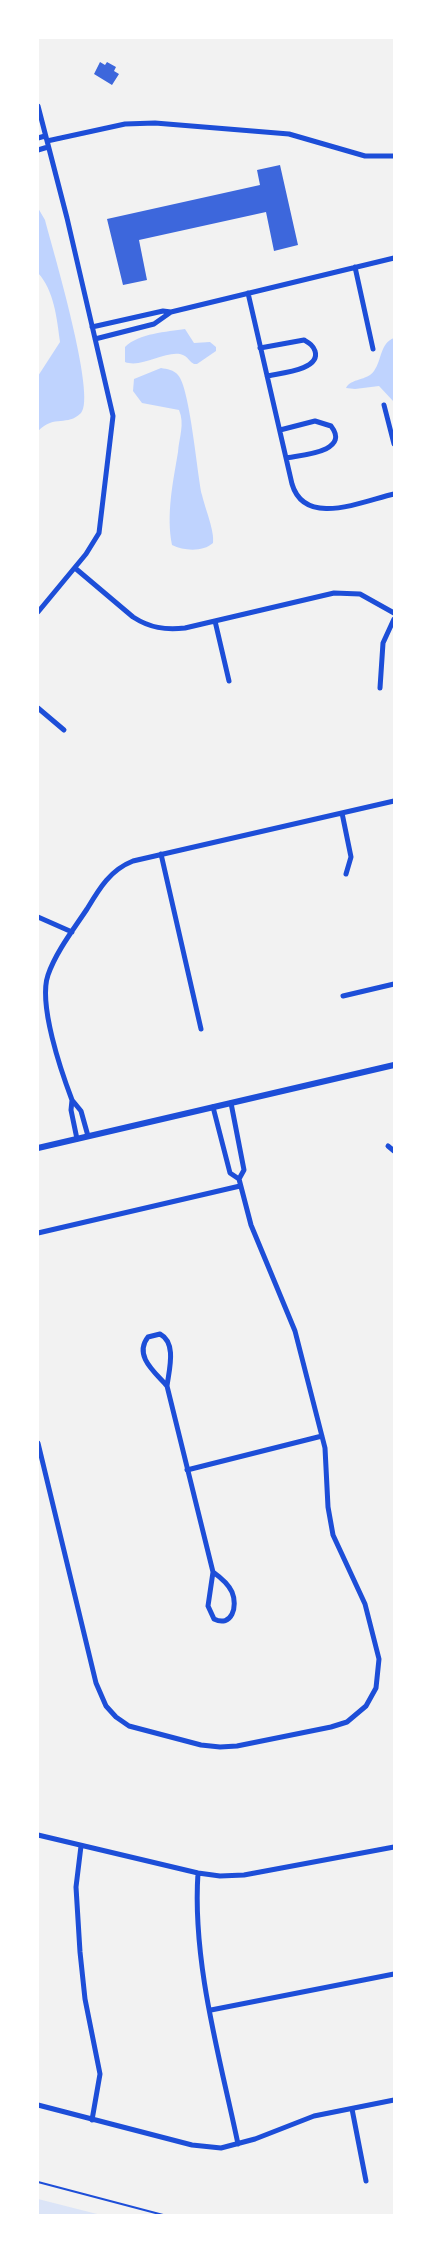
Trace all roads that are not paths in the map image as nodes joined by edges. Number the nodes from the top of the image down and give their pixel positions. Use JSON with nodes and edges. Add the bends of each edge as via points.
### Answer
{"nodes":[{"id":1,"x":38,"y":106,"type":"edge"},
{"id":2,"x":38,"y":138,"type":"edge"},
{"id":3,"x":47,"y":141,"type":"junction"},
{"id":4,"x":38,"y":150,"type":"edge"},
{"id":5,"x":394,"y":156,"type":"edge"},
{"id":6,"x":394,"y":258,"type":"edge"},
{"id":7,"x":356,"y":268,"type":"junction"},
{"id":8,"x":248,"y":293,"type":"junction"},
{"id":9,"x":171,"y":312,"type":"junction"},
{"id":10,"x":92,"y":327,"type":"junction"},
{"id":11,"x":95,"y":339,"type":"junction"},
{"id":12,"x":260,"y":348,"type":"junction"},
{"id":13,"x":373,"y":349,"type":"dead end"},
{"id":14,"x":267,"y":376,"type":"junction"},
{"id":15,"x":384,"y":406,"type":"dead end"},
{"id":16,"x":280,"y":430,"type":"junction"},
{"id":17,"x":394,"y":444,"type":"edge"},
{"id":18,"x":286,"y":458,"type":"junction"},
{"id":19,"x":394,"y":494,"type":"edge"},
{"id":20,"x":75,"y":568,"type":"junction"},
{"id":21,"x":38,"y":612,"type":"edge"},
{"id":22,"x":394,"y":613,"type":"edge"},
{"id":23,"x":394,"y":619,"type":"edge"},
{"id":24,"x":214,"y":621,"type":"junction"},
{"id":25,"x":229,"y":681,"type":"dead end"},
{"id":26,"x":380,"y":688,"type":"dead end"},
{"id":27,"x":38,"y":708,"type":"edge"},
{"id":28,"x":64,"y":730,"type":"dead end"},
{"id":29,"x":394,"y":801,"type":"edge"},
{"id":30,"x":342,"y":813,"type":"junction"},
{"id":31,"x":161,"y":854,"type":"junction"},
{"id":32,"x":346,"y":874,"type":"dead end"},
{"id":33,"x":38,"y":917,"type":"edge"},
{"id":34,"x":72,"y":932,"type":"junction"},
{"id":35,"x":394,"y":984,"type":"edge"},
{"id":36,"x":342,"y":996,"type":"dead end"},
{"id":37,"x":201,"y":1029,"type":"dead end"},
{"id":38,"x":394,"y":1065,"type":"edge"},
{"id":39,"x":72,"y":1100,"type":"junction"},
{"id":40,"x":231,"y":1103,"type":"junction"},
{"id":41,"x":213,"y":1107,"type":"junction"},
{"id":42,"x":88,"y":1136,"type":"junction"},
{"id":43,"x":77,"y":1139,"type":"junction"},
{"id":44,"x":388,"y":1146,"type":"dead end"},
{"id":45,"x":38,"y":1148,"type":"edge"},
{"id":46,"x":394,"y":1151,"type":"edge"},
{"id":47,"x":239,"y":1179,"type":"junction"},
{"id":48,"x":240,"y":1186,"type":"junction"},
{"id":49,"x":38,"y":1233,"type":"edge"},
{"id":50,"x":167,"y":1386,"type":"junction"},
{"id":51,"x":322,"y":1436,"type":"junction"},
{"id":52,"x":38,"y":1443,"type":"edge"},
{"id":53,"x":187,"y":1470,"type":"junction"},
{"id":54,"x":213,"y":1572,"type":"junction"},
{"id":55,"x":38,"y":1835,"type":"edge"},
{"id":56,"x":81,"y":1846,"type":"junction"},
{"id":57,"x":394,"y":1847,"type":"edge"},
{"id":58,"x":198,"y":1873,"type":"junction"},
{"id":59,"x":394,"y":1974,"type":"edge"},
{"id":60,"x":211,"y":2010,"type":"junction"},
{"id":61,"x":394,"y":2100,"type":"edge"},
{"id":62,"x":38,"y":2105,"type":"edge"},
{"id":63,"x":352,"y":2108,"type":"junction"},
{"id":64,"x":92,"y":2120,"type":"junction"},
{"id":65,"x":238,"y":2144,"type":"junction"},
{"id":66,"x":366,"y":2181,"type":"dead end"}],
"edges":[{"from":1,"to":3,"type":"street"},
{"from":2,"to":3,"type":"street"},
{"from":3,"to":4,"type":"street"},
{"from":3,"to":5,"type":"street","via":[[125,124],[155,123],[289,134],[365,156]]},
{"from":3,"to":10,"type":"street"},
{"from":6,"to":7,"type":"street"},
{"from":7,"to":8,"type":"street"},
{"from":7,"to":13,"type":"street"},
{"from":8,"to":9,"type":"street"},
{"from":8,"to":12,"type":"street"},
{"from":9,"to":10,"type":"street"},
{"from":9,"to":11,"type":"street","via":[[154,324]]},
{"from":10,"to":11,"type":"street"},
{"from":11,"to":20,"type":"street","via":[[111,404],[112,431],[100,528],[94,544]]},
{"from":12,"to":14,"type":"street"},
{"from":12,"to":14,"type":"street","via":[[304,340],[313,346],[315,352],[315,359],[309,366]]},
{"from":14,"to":16,"type":"street"},
{"from":15,"to":17,"type":"street"},
{"from":16,"to":18,"type":"street"},
{"from":16,"to":18,"type":"street","via":[[320,422],[331,426],[335,434],[333,444],[326,450]]},
{"from":18,"to":19,"type":"street","via":[[296,494],[314,508],[331,509]]},
{"from":20,"to":21,"type":"street"},
{"from":20,"to":24,"type":"street","via":[[143,624],[175,629]]},
{"from":22,"to":24,"type":"street","via":[[368,597],[344,593]]},
{"from":23,"to":26,"type":"street","via":[[383,643]]},
{"from":24,"to":25,"type":"street"},
{"from":27,"to":28,"type":"street"},
{"from":29,"to":30,"type":"street"},
{"from":30,"to":31,"type":"street"},
{"from":30,"to":32,"type":"street","via":[[351,857]]},
{"from":31,"to":34,"type":"street","via":[[133,860],[116,870],[102,885]]},
{"from":31,"to":37,"type":"street"},
{"from":33,"to":34,"type":"street"},
{"from":34,"to":39,"type":"street","via":[[51,968],[45,989],[60,1064]]},
{"from":35,"to":36,"type":"street"},
{"from":38,"to":40,"type":"street"},
{"from":39,"to":42,"type":"street","via":[[81,1111]]},
{"from":39,"to":43,"type":"street"},
{"from":40,"to":41,"type":"street"},
{"from":40,"to":47,"type":"street","via":[[244,1170]]},
{"from":41,"to":42,"type":"street"},
{"from":41,"to":47,"type":"street","via":[[230,1173]]},
{"from":42,"to":43,"type":"street"},
{"from":43,"to":45,"type":"street"},
{"from":44,"to":46,"type":"street"},
{"from":47,"to":48,"type":"street"},
{"from":48,"to":49,"type":"street"},
{"from":48,"to":51,"type":"street","via":[[251,1225],[293,1322]]},
{"from":50,"to":50,"type":"street","via":[[170,1345],[166,1337],[157,1334],[145,1342],[143,1353],[147,1364]]},
{"from":50,"to":53,"type":"street"},
{"from":51,"to":52,"type":"street","via":[[329,1517],[333,1535],[365,1604],[379,1659],[376,1688],[366,1706],[340,1725],[238,1746],[211,1747],[138,1729],[116,1717],[100,1694]]},
{"from":51,"to":53,"type":"street"},
{"from":53,"to":54,"type":"street"},
{"from":54,"to":54,"type":"street","via":[[208,1606],[214,1619],[222,1621],[232,1616],[234,1598],[227,1584]]},
{"from":55,"to":56,"type":"street"},
{"from":56,"to":58,"type":"street"},
{"from":56,"to":64,"type":"street","via":[[76,1887],[80,1961],[100,2074]]},
{"from":57,"to":58,"type":"street","via":[[244,1876]]},
{"from":58,"to":60,"type":"street","via":[[202,1955]]},
{"from":59,"to":60,"type":"street"},
{"from":60,"to":65,"type":"street"},
{"from":61,"to":63,"type":"street"},
{"from":62,"to":64,"type":"street"},
{"from":63,"to":65,"type":"street","via":[[314,2116]]},
{"from":63,"to":66,"type":"street"},
{"from":64,"to":65,"type":"street","via":[[192,2145],[221,2148]]}]}
